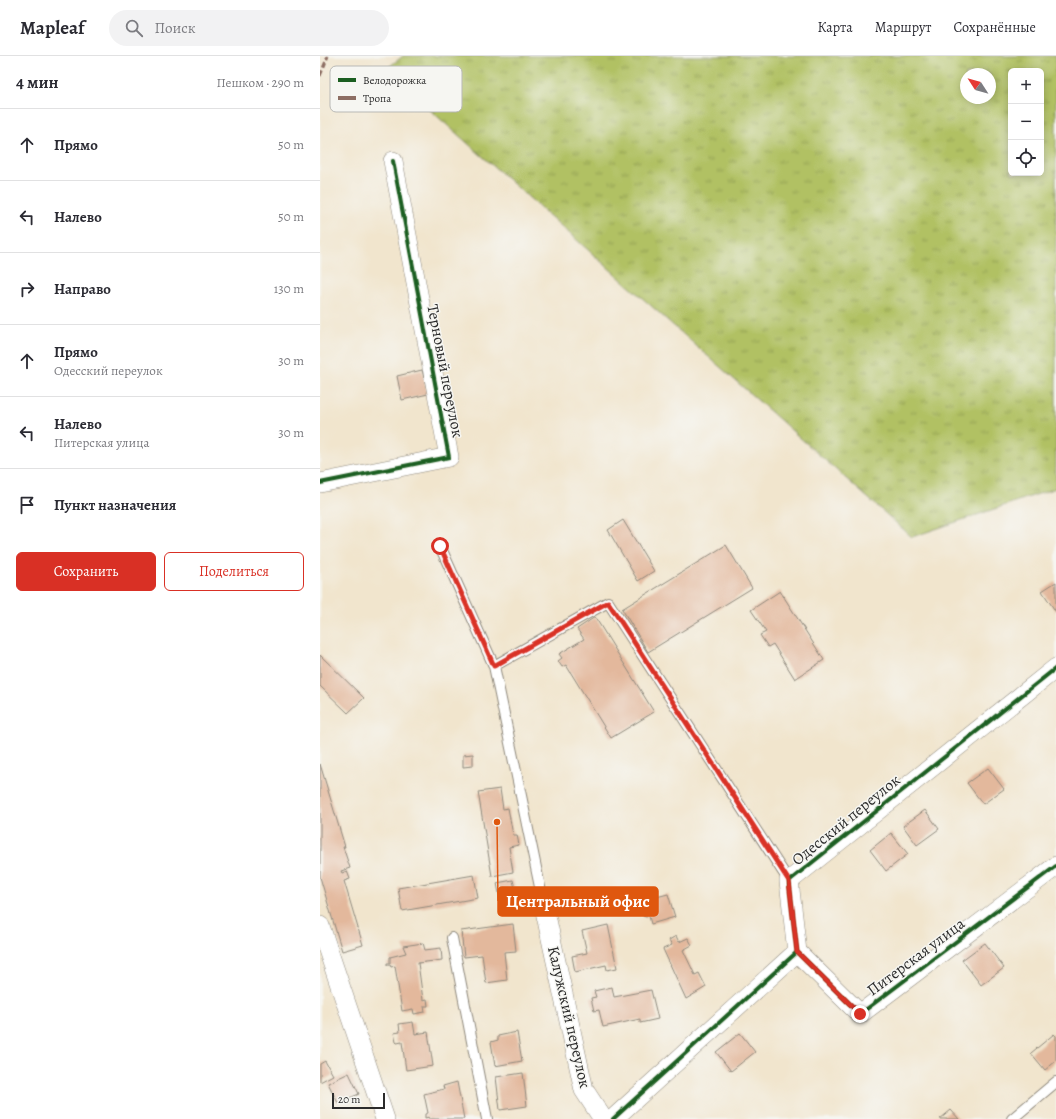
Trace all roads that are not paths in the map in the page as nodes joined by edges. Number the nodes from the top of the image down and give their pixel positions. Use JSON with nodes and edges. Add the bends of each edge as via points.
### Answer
{"nodes":[{"id":1,"x":393,"y":161,"type":"dead end"},
{"id":2,"x":320,"y":483,"type":"edge"},
{"id":3,"x":440,"y":546,"type":"dead end"},
{"id":4,"x":494,"y":666,"type":"junction"},
{"id":5,"x":1056,"y":668,"type":"edge"},
{"id":6,"x":1056,"y":866,"type":"edge"},
{"id":7,"x":789,"y":881,"type":"junction"},
{"id":8,"x":545,"y":911,"type":"joint"},
{"id":9,"x":320,"y":926,"type":"edge"},
{"id":10,"x":452,"y":938,"type":"dead end"},
{"id":11,"x":797,"y":952,"type":"junction"},
{"id":12,"x":1056,"y":1082,"type":"edge"},
{"id":13,"x":385,"y":1119,"type":"edge"},
{"id":14,"x":487,"y":1119,"type":"edge"},
{"id":15,"x":604,"y":1119,"type":"edge"},
{"id":16,"x":613,"y":1119,"type":"edge"},
{"id":17,"x":1012,"y":1119,"type":"edge"}],
"edges":[{"from":1,"to":2,"type":"street","name":"Терновый переулок","via":[[449,456]]},
{"from":3,"to":4,"type":"lane"},
{"from":4,"to":7,"type":"lane","via":[[608,602]]},
{"from":4,"to":8,"type":"lane"},
{"from":5,"to":7,"type":"street","name":"Одесский переулок"},
{"from":6,"to":11,"type":"street","name":"Питерская улица","via":[[860,1014]]},
{"from":7,"to":11,"type":"street","name":"Одесский переулок"},
{"from":8,"to":15,"type":"street","name":"Калужский переулок","via":[[584,1090]]},
{"from":9,"to":13,"type":"street"},
{"from":10,"to":14,"type":"lane"},
{"from":11,"to":16,"type":"street"},
{"from":12,"to":17,"type":"lane"}]}
